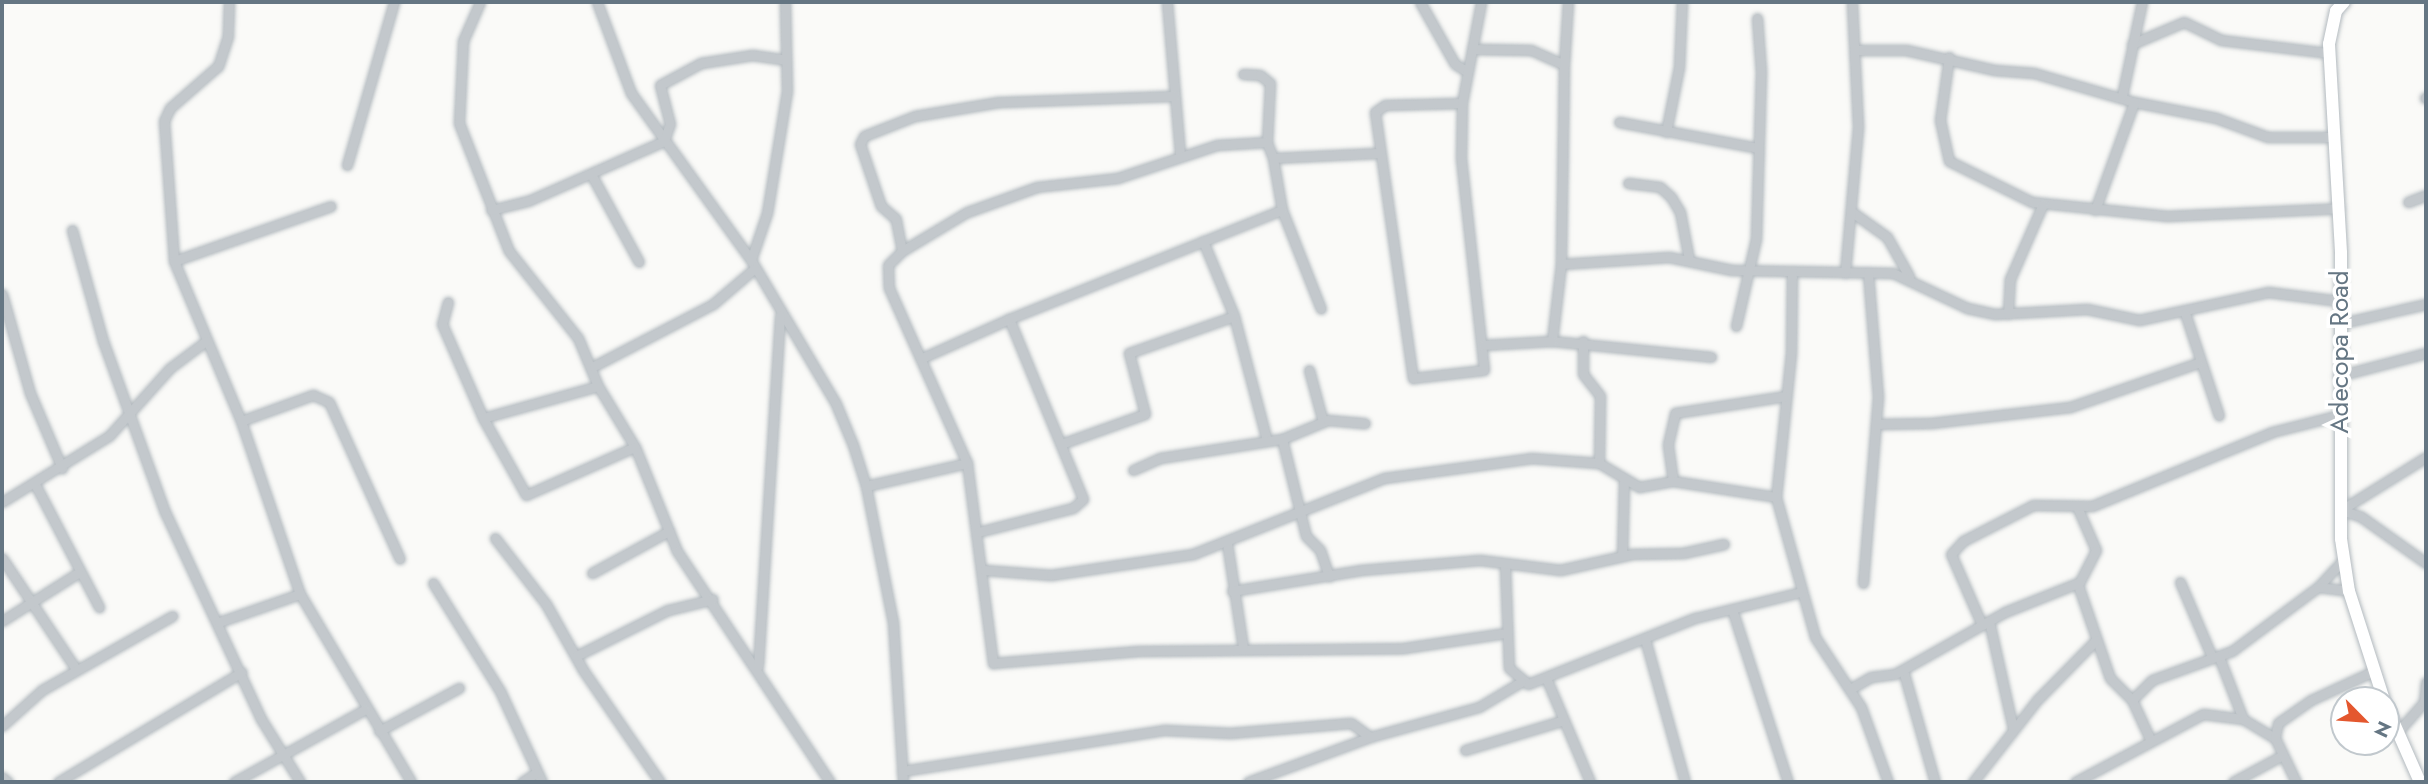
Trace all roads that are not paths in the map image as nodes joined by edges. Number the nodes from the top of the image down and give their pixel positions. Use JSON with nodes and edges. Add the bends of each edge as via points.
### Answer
{"nodes":[{"id":1,"x":229,"y":2,"type":"edge"},
{"id":2,"x":394,"y":2,"type":"edge"},
{"id":3,"x":480,"y":2,"type":"edge"},
{"id":4,"x":597,"y":2,"type":"edge"},
{"id":5,"x":785,"y":2,"type":"edge"},
{"id":6,"x":1167,"y":2,"type":"edge"},
{"id":7,"x":1420,"y":2,"type":"edge"},
{"id":8,"x":1481,"y":2,"type":"edge"},
{"id":9,"x":1568,"y":2,"type":"edge"},
{"id":10,"x":1682,"y":2,"type":"edge"},
{"id":11,"x":1852,"y":2,"type":"edge"},
{"id":12,"x":2142,"y":2,"type":"edge"},
{"id":13,"x":2344,"y":2,"type":"edge"},
{"id":14,"x":1757,"y":18,"type":"dead end"},
{"id":15,"x":2132,"y":44,"type":"junction"},
{"id":16,"x":1472,"y":48,"type":"junction"},
{"id":17,"x":1856,"y":50,"type":"junction"},
{"id":18,"x":2329,"y":53,"type":"junction"},
{"id":19,"x":1949,"y":58,"type":"junction"},
{"id":20,"x":786,"y":60,"type":"junction"},
{"id":21,"x":1564,"y":65,"type":"junction"},
{"id":22,"x":1466,"y":71,"type":"junction"},
{"id":23,"x":1243,"y":74,"type":"dead end"},
{"id":24,"x":1174,"y":96,"type":"junction"},
{"id":25,"x":2122,"y":96,"type":"junction"},
{"id":26,"x":2134,"y":102,"type":"junction"},
{"id":27,"x":1462,"y":103,"type":"junction"},
{"id":28,"x":1619,"y":122,"type":"dead end"},
{"id":29,"x":1666,"y":132,"type":"junction"},
{"id":30,"x":2336,"y":137,"type":"junction"},
{"id":31,"x":664,"y":141,"type":"junction"},
{"id":32,"x":1267,"y":142,"type":"junction"},
{"id":33,"x":1758,"y":148,"type":"junction"},
{"id":34,"x":1377,"y":153,"type":"junction"},
{"id":35,"x":1181,"y":154,"type":"junction"},
{"id":36,"x":1273,"y":158,"type":"junction"},
{"id":37,"x":347,"y":165,"type":"dead end"},
{"id":38,"x":591,"y":174,"type":"junction"},
{"id":39,"x":1628,"y":183,"type":"dead end"},
{"id":40,"x":2426,"y":195,"type":"edge"},
{"id":41,"x":2409,"y":202,"type":"dead end"},
{"id":42,"x":2043,"y":204,"type":"junction"},
{"id":43,"x":331,"y":206,"type":"dead end"},
{"id":44,"x":2340,"y":208,"type":"junction"},
{"id":45,"x":492,"y":210,"type":"junction"},
{"id":46,"x":1282,"y":210,"type":"junction"},
{"id":47,"x":2095,"y":210,"type":"junction"},
{"id":48,"x":1852,"y":212,"type":"junction"},
{"id":49,"x":72,"y":230,"type":"dead end"},
{"id":50,"x":1203,"y":241,"type":"junction"},
{"id":51,"x":902,"y":251,"type":"junction"},
{"id":52,"x":1689,"y":259,"type":"junction"},
{"id":53,"x":174,"y":261,"type":"junction"},
{"id":54,"x":639,"y":262,"type":"dead end"},
{"id":55,"x":752,"y":264,"type":"junction"},
{"id":56,"x":1562,"y":264,"type":"junction"},
{"id":57,"x":1752,"y":271,"type":"junction"},
{"id":58,"x":1792,"y":271,"type":"junction"},
{"id":59,"x":1845,"y":272,"type":"junction"},
{"id":60,"x":1868,"y":272,"type":"junction"},
{"id":61,"x":1909,"y":276,"type":"junction"},
{"id":62,"x":2,"y":293,"type":"edge"},
{"id":63,"x":2339,"y":301,"type":"junction"},
{"id":64,"x":448,"y":302,"type":"dead end"},
{"id":65,"x":2426,"y":304,"type":"edge"},
{"id":66,"x":1321,"y":309,"type":"dead end"},
{"id":67,"x":2185,"y":313,"type":"junction"},
{"id":68,"x":2008,"y":314,"type":"junction"},
{"id":69,"x":780,"y":316,"type":"junction"},
{"id":70,"x":1234,"y":316,"type":"junction"},
{"id":71,"x":1009,"y":319,"type":"junction"},
{"id":72,"x":2338,"y":324,"type":"junction"},
{"id":73,"x":1736,"y":326,"type":"dead end"},
{"id":74,"x":206,"y":341,"type":"junction"},
{"id":75,"x":1552,"y":341,"type":"junction"},
{"id":76,"x":1583,"y":341,"type":"junction"},
{"id":77,"x":1483,"y":345,"type":"junction"},
{"id":78,"x":2426,"y":353,"type":"edge"},
{"id":79,"x":1711,"y":357,"type":"dead end"},
{"id":80,"x":922,"y":358,"type":"junction"},
{"id":81,"x":2197,"y":363,"type":"junction"},
{"id":82,"x":594,"y":366,"type":"junction"},
{"id":83,"x":1309,"y":370,"type":"dead end"},
{"id":84,"x":2338,"y":376,"type":"junction"},
{"id":85,"x":598,"y":386,"type":"junction"},
{"id":86,"x":1786,"y":396,"type":"junction"},
{"id":87,"x":131,"y":415,"type":"junction"},
{"id":88,"x":2339,"y":415,"type":"junction"},
{"id":89,"x":2219,"y":416,"type":"dead end"},
{"id":90,"x":483,"y":418,"type":"junction"},
{"id":91,"x":241,"y":421,"type":"junction"},
{"id":92,"x":1323,"y":422,"type":"junction"},
{"id":93,"x":1365,"y":423,"type":"dead end"},
{"id":94,"x":1877,"y":424,"type":"junction"},
{"id":95,"x":1282,"y":439,"type":"junction"},
{"id":96,"x":1267,"y":441,"type":"junction"},
{"id":97,"x":1061,"y":444,"type":"junction"},
{"id":98,"x":635,"y":447,"type":"junction"},
{"id":99,"x":2426,"y":457,"type":"edge"},
{"id":100,"x":967,"y":463,"type":"junction"},
{"id":101,"x":1600,"y":463,"type":"junction"},
{"id":102,"x":62,"y":468,"type":"junction"},
{"id":103,"x":1133,"y":470,"type":"dead end"},
{"id":104,"x":1673,"y":481,"type":"junction"},
{"id":105,"x":1624,"y":482,"type":"junction"},
{"id":106,"x":35,"y":484,"type":"junction"},
{"id":107,"x":866,"y":486,"type":"junction"},
{"id":108,"x":1776,"y":497,"type":"junction"},
{"id":109,"x":2,"y":502,"type":"edge"},
{"id":110,"x":1303,"y":507,"type":"junction"},
{"id":111,"x":2078,"y":509,"type":"junction"},
{"id":112,"x":2341,"y":510,"type":"junction"},
{"id":113,"x":669,"y":531,"type":"junction"},
{"id":114,"x":978,"y":532,"type":"junction"},
{"id":115,"x":495,"y":538,"type":"dead end"},
{"id":116,"x":1227,"y":543,"type":"junction"},
{"id":117,"x":1724,"y":544,"type":"dead end"},
{"id":118,"x":1622,"y":556,"type":"junction"},
{"id":119,"x":2,"y":558,"type":"edge"},
{"id":120,"x":400,"y":559,"type":"dead end"},
{"id":121,"x":2343,"y":561,"type":"junction"},
{"id":122,"x":2426,"y":563,"type":"edge"},
{"id":123,"x":1505,"y":566,"type":"junction"},
{"id":124,"x":984,"y":570,"type":"junction"},
{"id":125,"x":78,"y":573,"type":"junction"},
{"id":126,"x":592,"y":573,"type":"dead end"},
{"id":127,"x":1329,"y":576,"type":"junction"},
{"id":128,"x":2180,"y":582,"type":"dead end"},
{"id":129,"x":433,"y":583,"type":"dead end"},
{"id":130,"x":1863,"y":583,"type":"dead end"},
{"id":131,"x":2078,"y":583,"type":"junction"},
{"id":132,"x":2318,"y":587,"type":"junction"},
{"id":133,"x":1232,"y":591,"type":"junction"},
{"id":134,"x":1801,"y":592,"type":"junction"},
{"id":135,"x":2349,"y":592,"type":"junction"},
{"id":136,"x":300,"y":594,"type":"junction"},
{"id":137,"x":713,"y":599,"type":"junction"},
{"id":138,"x":33,"y":600,"type":"junction"},
{"id":139,"x":99,"y":607,"type":"dead end"},
{"id":140,"x":1732,"y":609,"type":"junction"},
{"id":141,"x":172,"y":616,"type":"dead end"},
{"id":142,"x":2,"y":621,"type":"edge"},
{"id":143,"x":219,"y":622,"type":"junction"},
{"id":144,"x":1986,"y":623,"type":"junction"},
{"id":145,"x":1505,"y":632,"type":"junction"},
{"id":146,"x":1645,"y":639,"type":"junction"},
{"id":147,"x":2096,"y":639,"type":"junction"},
{"id":148,"x":1244,"y":648,"type":"junction"},
{"id":149,"x":576,"y":656,"type":"junction"},
{"id":150,"x":2215,"y":657,"type":"junction"},
{"id":151,"x":758,"y":667,"type":"junction"},
{"id":152,"x":76,"y":669,"type":"junction"},
{"id":153,"x":1903,"y":670,"type":"junction"},
{"id":154,"x":2374,"y":671,"type":"junction"},
{"id":155,"x":242,"y":672,"type":"junction"},
{"id":156,"x":1547,"y":680,"type":"junction"},
{"id":157,"x":1521,"y":682,"type":"junction"},
{"id":158,"x":2426,"y":682,"type":"edge"},
{"id":159,"x":2379,"y":686,"type":"edge"},
{"id":160,"x":459,"y":688,"type":"dead end"},
{"id":161,"x":1850,"y":689,"type":"junction"},
{"id":162,"x":2132,"y":700,"type":"junction"},
{"id":163,"x":364,"y":710,"type":"junction"},
{"id":164,"x":2243,"y":719,"type":"junction"},
{"id":165,"x":1561,"y":721,"type":"junction"},
{"id":166,"x":2,"y":726,"type":"edge"},
{"id":167,"x":2013,"y":729,"type":"junction"},
{"id":168,"x":2400,"y":729,"type":"edge"},
{"id":169,"x":379,"y":731,"type":"junction"},
{"id":170,"x":1370,"y":737,"type":"junction"},
{"id":171,"x":2275,"y":738,"type":"junction"},
{"id":172,"x":2150,"y":739,"type":"junction"},
{"id":173,"x":2400,"y":742,"type":"edge"},
{"id":174,"x":1465,"y":750,"type":"dead end"},
{"id":175,"x":2283,"y":755,"type":"junction"},
{"id":176,"x":282,"y":756,"type":"junction"},
{"id":177,"x":902,"y":771,"type":"junction"},
{"id":178,"x":536,"y":773,"type":"junction"},
{"id":179,"x":2,"y":777,"type":"edge"},
{"id":180,"x":8,"y":782,"type":"edge"},
{"id":181,"x":58,"y":782,"type":"edge"},
{"id":182,"x":234,"y":782,"type":"edge"},
{"id":183,"x":300,"y":782,"type":"edge"},
{"id":184,"x":411,"y":782,"type":"edge"},
{"id":185,"x":522,"y":782,"type":"edge"},
{"id":186,"x":542,"y":782,"type":"edge"},
{"id":187,"x":660,"y":782,"type":"edge"},
{"id":188,"x":830,"y":782,"type":"edge"},
{"id":189,"x":902,"y":782,"type":"edge"},
{"id":190,"x":1248,"y":782,"type":"edge"},
{"id":191,"x":1590,"y":782,"type":"edge"},
{"id":192,"x":1685,"y":782,"type":"edge"},
{"id":193,"x":1788,"y":782,"type":"edge"},
{"id":194,"x":1888,"y":782,"type":"edge"},
{"id":195,"x":1935,"y":782,"type":"edge"},
{"id":196,"x":1973,"y":782,"type":"edge"},
{"id":197,"x":2075,"y":782,"type":"edge"},
{"id":198,"x":2233,"y":782,"type":"edge"},
{"id":199,"x":2297,"y":782,"type":"edge"},
{"id":200,"x":2420,"y":782,"type":"edge"}],
"edges":[{"from":1,"to":53,"type":"street","via":[[228,36],[218,65],[170,108],[164,121]]},
{"from":2,"to":37,"type":"street"},
{"from":3,"to":45,"type":"street","via":[[463,41],[459,123]]},
{"from":4,"to":31,"type":"street","via":[[631,93]]},
{"from":5,"to":20,"type":"street"},
{"from":6,"to":24,"type":"street"},
{"from":7,"to":22,"type":"street","via":[[1455,64]]},
{"from":8,"to":16,"type":"street"},
{"from":9,"to":21,"type":"street"},
{"from":10,"to":29,"type":"street","via":[[1679,67]]},
{"from":11,"to":17,"type":"street"},
{"from":12,"to":15,"type":"street"},
{"from":13,"to":18,"type":"street","name":"Adecopa Road","via":[[2331,25]]},
{"from":14,"to":33,"type":"street"},
{"from":15,"to":18,"type":"street","via":[[2150,41],[2169,24],[2184,22],[2221,40]]},
{"from":15,"to":25,"type":"street"},
{"from":16,"to":21,"type":"street","via":[[1531,50]]},
{"from":16,"to":22,"type":"street"},
{"from":17,"to":19,"type":"street"},
{"from":17,"to":48,"type":"street"},
{"from":18,"to":30,"type":"street","name":"Adecopa Road"},
{"from":19,"to":25,"type":"street"},
{"from":19,"to":42,"type":"street","via":[[1940,121],[1949,161]]},
{"from":20,"to":31,"type":"street","via":[[722,57],[660,85],[670,124]]},
{"from":20,"to":55,"type":"street","via":[[787,91],[767,213]]},
{"from":21,"to":56,"type":"street"},
{"from":22,"to":27,"type":"street"},
{"from":23,"to":32,"type":"street","via":[[1260,75],[1270,83]]},
{"from":24,"to":35,"type":"street"},
{"from":24,"to":51,"type":"street","via":[[999,102],[915,116],[864,136],[860,144],[868,169],[881,206],[897,219]]},
{"from":25,"to":26,"type":"street"},
{"from":26,"to":30,"type":"street","via":[[2216,118],[2268,137]]},
{"from":26,"to":47,"type":"street"},
{"from":27,"to":34,"type":"street","via":[[1379,107],[1373,126]]},
{"from":27,"to":77,"type":"street","via":[[1461,157]]},
{"from":28,"to":29,"type":"street"},
{"from":29,"to":33,"type":"street"},
{"from":30,"to":44,"type":"street","name":"Adecopa Road"},
{"from":31,"to":38,"type":"street"},
{"from":31,"to":55,"type":"street"},
{"from":32,"to":35,"type":"street"},
{"from":32,"to":36,"type":"street"},
{"from":33,"to":57,"type":"street"},
{"from":34,"to":36,"type":"street"},
{"from":34,"to":77,"type":"street","via":[[1411,375],[1479,372]]},
{"from":35,"to":51,"type":"street","via":[[1118,178],[1011,194]]},
{"from":36,"to":46,"type":"street"},
{"from":38,"to":45,"type":"street","via":[[528,201]]},
{"from":38,"to":54,"type":"street"},
{"from":39,"to":52,"type":"street","via":[[1660,187],[1671,197],[1680,212]]},
{"from":40,"to":41,"type":"street"},
{"from":42,"to":47,"type":"street"},
{"from":42,"to":68,"type":"street","via":[[2010,279]]},
{"from":43,"to":53,"type":"street"},
{"from":44,"to":47,"type":"street","via":[[2167,216]]},
{"from":44,"to":63,"type":"street","name":"Adecopa Road"},
{"from":45,"to":82,"type":"street","via":[[509,251]]},
{"from":46,"to":50,"type":"street"},
{"from":46,"to":66,"type":"street"},
{"from":48,"to":59,"type":"street"},
{"from":48,"to":61,"type":"street","via":[[1887,237]]},
{"from":49,"to":87,"type":"street","via":[[103,341]]},
{"from":50,"to":70,"type":"street"},
{"from":50,"to":71,"type":"street"},
{"from":51,"to":80,"type":"street","via":[[886,274]]},
{"from":52,"to":56,"type":"street"},
{"from":52,"to":57,"type":"street"},
{"from":53,"to":74,"type":"street"},
{"from":55,"to":69,"type":"street"},
{"from":55,"to":82,"type":"street","via":[[713,304],[652,331]]},
{"from":56,"to":75,"type":"street"},
{"from":57,"to":58,"type":"street"},
{"from":57,"to":73,"type":"street"},
{"from":58,"to":59,"type":"street"},
{"from":58,"to":86,"type":"street"},
{"from":59,"to":60,"type":"street"},
{"from":60,"to":61,"type":"street"},
{"from":60,"to":94,"type":"street","via":[[1878,368]]},
{"from":61,"to":68,"type":"street","via":[[1980,312]]},
{"from":62,"to":102,"type":"street","via":[[30,393]]},
{"from":63,"to":67,"type":"street","via":[[2267,292]]},
{"from":63,"to":72,"type":"street","name":"Adecopa Road"},
{"from":64,"to":90,"type":"street","via":[[442,324]]},
{"from":65,"to":72,"type":"street"},
{"from":67,"to":68,"type":"street","via":[[2139,320],[2087,309]]},
{"from":67,"to":81,"type":"street"},
{"from":69,"to":107,"type":"street","via":[[836,404]]},
{"from":69,"to":151,"type":"street"},
{"from":70,"to":96,"type":"street"},
{"from":70,"to":97,"type":"street","via":[[1129,353],[1145,414]]},
{"from":71,"to":80,"type":"street"},
{"from":71,"to":97,"type":"street"},
{"from":72,"to":84,"type":"street","name":"Adecopa Road"},
{"from":74,"to":87,"type":"street","via":[[170,368]]},
{"from":74,"to":91,"type":"street"},
{"from":75,"to":76,"type":"street"},
{"from":75,"to":77,"type":"street"},
{"from":76,"to":79,"type":"street"},
{"from":76,"to":101,"type":"street","via":[[1583,374],[1600,396]]},
{"from":78,"to":84,"type":"street"},
{"from":80,"to":100,"type":"street"},
{"from":81,"to":89,"type":"street"},
{"from":81,"to":94,"type":"street","via":[[2070,407],[1931,423]]},
{"from":82,"to":85,"type":"street"},
{"from":83,"to":92,"type":"street"},
{"from":84,"to":88,"type":"street","name":"Adecopa Road"},
{"from":85,"to":90,"type":"street"},
{"from":85,"to":98,"type":"street"},
{"from":86,"to":104,"type":"street","via":[[1675,413],[1668,444]]},
{"from":86,"to":108,"type":"street"},
{"from":87,"to":102,"type":"street"},
{"from":87,"to":143,"type":"street","via":[[186,562]]},
{"from":88,"to":111,"type":"street","via":[[2272,432]]},
{"from":88,"to":112,"type":"street","name":"Adecopa Road"},
{"from":90,"to":98,"type":"street","via":[[526,495]]},
{"from":91,"to":120,"type":"street","via":[[313,395],[329,402]]},
{"from":91,"to":136,"type":"street"},
{"from":92,"to":93,"type":"street"},
{"from":92,"to":95,"type":"street"},
{"from":94,"to":130,"type":"street"},
{"from":95,"to":96,"type":"street"},
{"from":95,"to":110,"type":"street"},
{"from":96,"to":103,"type":"street","via":[[1160,458]]},
{"from":97,"to":114,"type":"street","via":[[1079,480],[1080,506]]},
{"from":98,"to":113,"type":"street"},
{"from":99,"to":112,"type":"street"},
{"from":100,"to":107,"type":"street"},
{"from":100,"to":114,"type":"street"},
{"from":101,"to":105,"type":"street"},
{"from":101,"to":110,"type":"street","via":[[1531,458],[1384,478]]},
{"from":102,"to":106,"type":"street"},
{"from":104,"to":105,"type":"street","via":[[1639,487]]},
{"from":104,"to":108,"type":"street"},
{"from":105,"to":118,"type":"street"},
{"from":106,"to":109,"type":"street"},
{"from":106,"to":125,"type":"street"},
{"from":107,"to":177,"type":"street","via":[[893,622]]},
{"from":108,"to":134,"type":"street"},
{"from":110,"to":116,"type":"street"},
{"from":110,"to":127,"type":"street","via":[[1306,536],[1320,550]]},
{"from":111,"to":131,"type":"street","via":[[2096,550]]},
{"from":111,"to":144,"type":"street","via":[[2033,505],[1963,541],[1951,554]]},
{"from":112,"to":121,"type":"street","name":"Adecopa Road"},
{"from":112,"to":122,"type":"street","via":[[2360,516]]},
{"from":113,"to":126,"type":"street"},
{"from":113,"to":137,"type":"street","via":[[677,551]]},
{"from":114,"to":124,"type":"street"},
{"from":115,"to":149,"type":"street","via":[[546,604]]},
{"from":116,"to":124,"type":"street","via":[[1160,560],[1051,575]]},
{"from":116,"to":133,"type":"street"},
{"from":117,"to":118,"type":"street"},
{"from":118,"to":123,"type":"street","via":[[1560,570]]},
{"from":119,"to":138,"type":"street"},
{"from":121,"to":132,"type":"street"},
{"from":121,"to":135,"type":"street","name":"Adecopa Road"},
{"from":123,"to":127,"type":"street","via":[[1479,560]]},
{"from":123,"to":145,"type":"street"},
{"from":124,"to":148,"type":"street","via":[[993,663],[1139,651],[1213,654]]},
{"from":125,"to":138,"type":"street"},
{"from":125,"to":139,"type":"street"},
{"from":127,"to":133,"type":"street"},
{"from":128,"to":150,"type":"street"},
{"from":129,"to":178,"type":"street","via":[[500,691]]},
{"from":131,"to":144,"type":"street"},
{"from":131,"to":147,"type":"street"},
{"from":132,"to":135,"type":"street"},
{"from":132,"to":150,"type":"street"},
{"from":133,"to":148,"type":"street"},
{"from":134,"to":140,"type":"street"},
{"from":134,"to":161,"type":"street","via":[[1815,637]]},
{"from":135,"to":154,"type":"street","name":"Adecopa Road"},
{"from":136,"to":143,"type":"street"},
{"from":136,"to":163,"type":"street"},
{"from":137,"to":149,"type":"street","via":[[667,610]]},
{"from":137,"to":151,"type":"street"},
{"from":138,"to":142,"type":"street"},
{"from":138,"to":152,"type":"street"},
{"from":140,"to":146,"type":"street"},
{"from":140,"to":193,"type":"street"},
{"from":141,"to":152,"type":"street"},
{"from":143,"to":155,"type":"street"},
{"from":144,"to":153,"type":"street"},
{"from":144,"to":167,"type":"street"},
{"from":145,"to":148,"type":"street","via":[[1404,648]]},
{"from":145,"to":157,"type":"street","via":[[1509,667]]},
{"from":146,"to":156,"type":"street"},
{"from":146,"to":192,"type":"street"},
{"from":147,"to":162,"type":"street","via":[[2110,678]]},
{"from":147,"to":167,"type":"street"},
{"from":149,"to":187,"type":"street"},
{"from":150,"to":162,"type":"street","via":[[2152,680]]},
{"from":150,"to":164,"type":"street"},
{"from":151,"to":188,"type":"street"},
{"from":152,"to":166,"type":"street"},
{"from":153,"to":161,"type":"street"},
{"from":153,"to":195,"type":"street"},
{"from":154,"to":159,"type":"street","name":"Adecopa Road"},
{"from":154,"to":171,"type":"street","via":[[2291,711],[2278,723]]},
{"from":155,"to":176,"type":"street"},
{"from":155,"to":181,"type":"street"},
{"from":156,"to":157,"type":"street"},
{"from":156,"to":165,"type":"street"},
{"from":157,"to":170,"type":"street","via":[[1479,707]]},
{"from":158,"to":168,"type":"street","via":[[2424,702]]},
{"from":160,"to":169,"type":"street"},
{"from":161,"to":194,"type":"street","via":[[1873,734]]},
{"from":162,"to":172,"type":"street"},
{"from":163,"to":169,"type":"street"},
{"from":163,"to":176,"type":"street"},
{"from":164,"to":171,"type":"street"},
{"from":164,"to":172,"type":"street","via":[[2203,714]]},
{"from":165,"to":174,"type":"street"},
{"from":165,"to":191,"type":"street"},
{"from":167,"to":196,"type":"street"},
{"from":169,"to":184,"type":"street"},
{"from":170,"to":177,"type":"street","via":[[1350,723],[1230,733],[1165,730]]},
{"from":170,"to":190,"type":"street"},
{"from":171,"to":175,"type":"street"},
{"from":172,"to":197,"type":"street"},
{"from":173,"to":200,"type":"street"},
{"from":175,"to":198,"type":"street"},
{"from":175,"to":199,"type":"street"},
{"from":176,"to":182,"type":"street"},
{"from":176,"to":183,"type":"street"},
{"from":177,"to":189,"type":"street"},
{"from":178,"to":185,"type":"street"},
{"from":178,"to":186,"type":"street"},
{"from":179,"to":180,"type":"street"}]}
